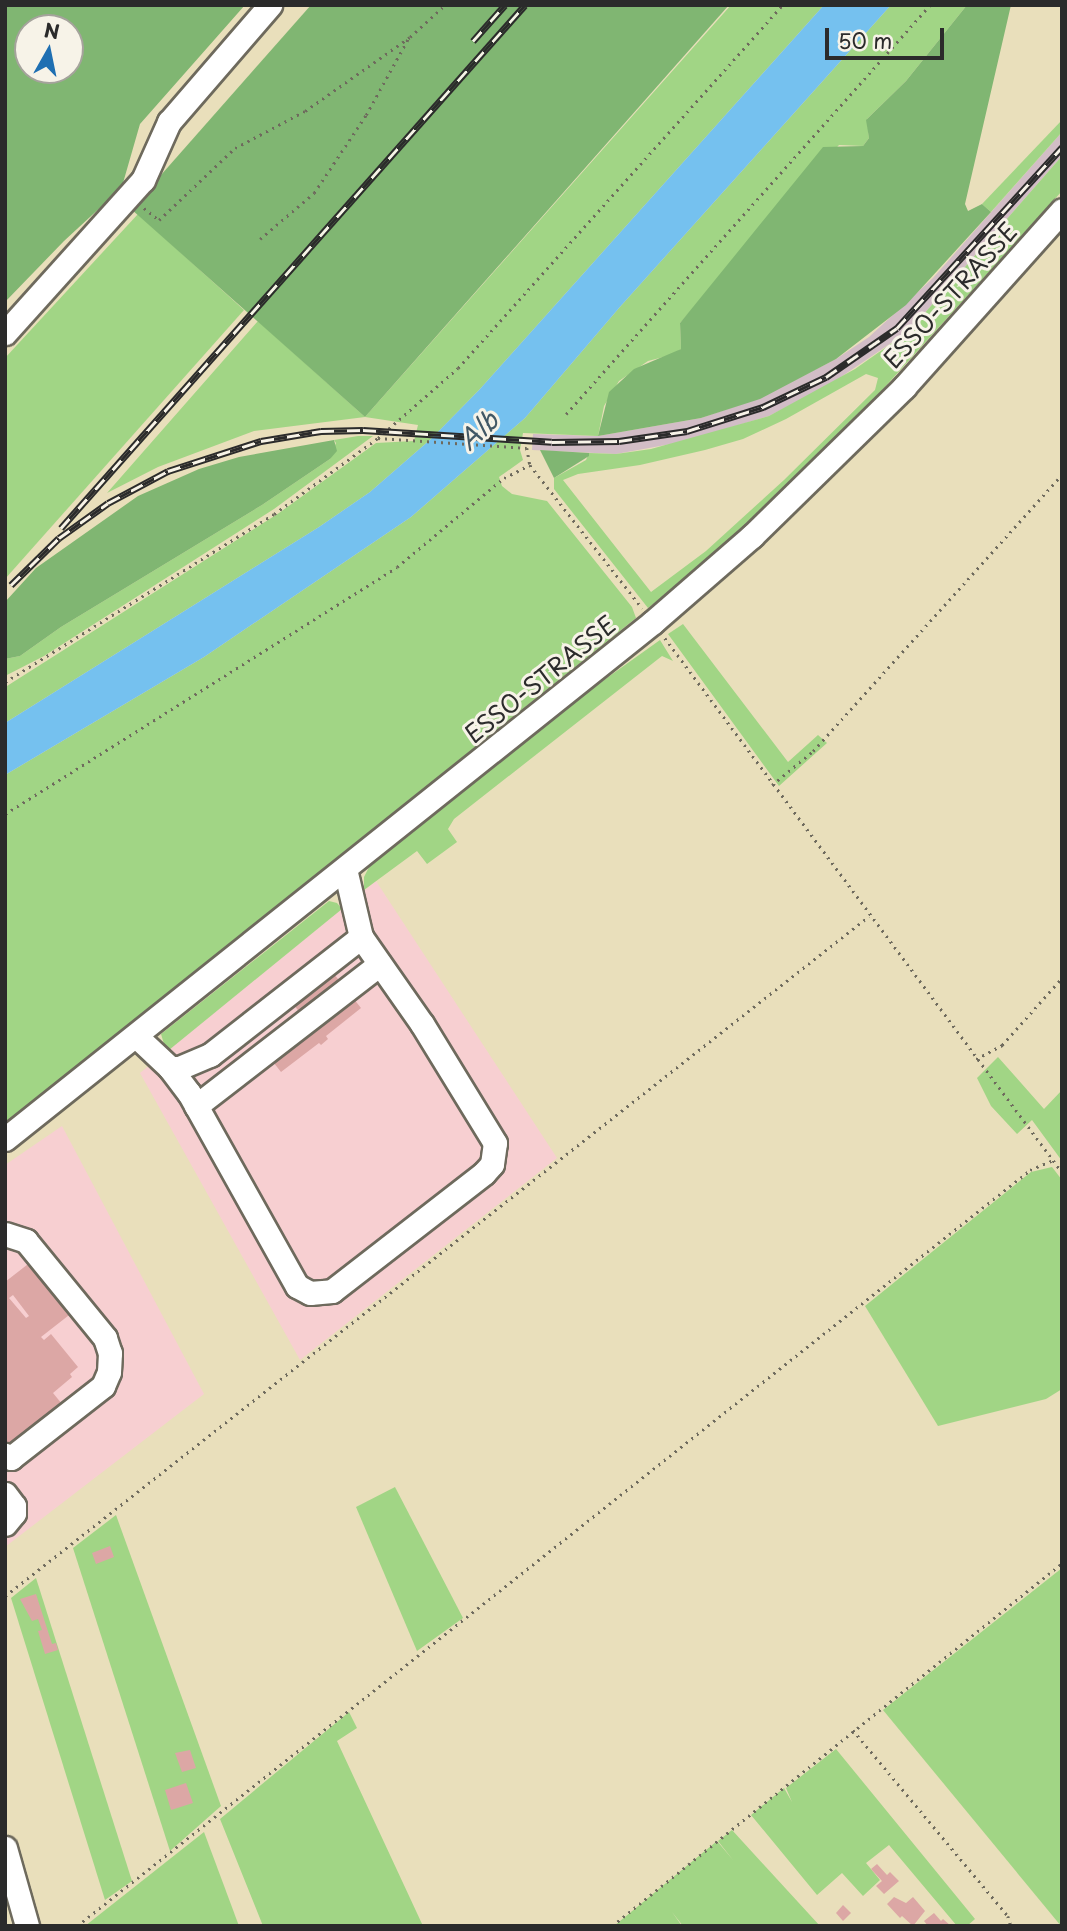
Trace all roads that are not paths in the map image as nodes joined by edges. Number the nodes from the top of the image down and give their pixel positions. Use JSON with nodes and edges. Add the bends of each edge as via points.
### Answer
{"nodes":[{"id":1,"x":270,"y":5,"type":"edge"},
{"id":2,"x":1062,"y":210,"type":"edge"},
{"id":3,"x":5,"y":332,"type":"edge"},
{"id":4,"x":345,"y":869,"type":"junction"},
{"id":5,"x":371,"y":951,"type":"junction"},
{"id":6,"x":136,"y":1036,"type":"junction"},
{"id":7,"x":170,"y":1068,"type":"junction"},
{"id":8,"x":192,"y":1099,"type":"junction"},
{"id":9,"x":5,"y":1139,"type":"edge"},
{"id":10,"x":6,"y":1235,"type":"edge"},
{"id":11,"x":5,"y":1455,"type":"edge"},
{"id":12,"x":5,"y":1494,"type":"edge"},
{"id":13,"x":5,"y":1524,"type":"edge"},
{"id":14,"x":5,"y":1848,"type":"edge"},
{"id":15,"x":27,"y":1926,"type":"edge"}],
"edges":[{"from":1,"to":3,"type":"street","via":[[169,122],[144,180]]},
{"from":2,"to":4,"type":"street","name":"ESSO-STRASSE","via":[[904,387],[752,536],[653,622]]},
{"from":4,"to":5,"type":"street"},
{"from":4,"to":6,"type":"street","name":"ESSO-STRASSE"},
{"from":5,"to":7,"type":"street","via":[[209,1055]]},
{"from":5,"to":8,"type":"street"},
{"from":5,"to":8,"type":"street","via":[[495,1143],[495,1155],[484,1173],[332,1291],[310,1293],[297,1286]]},
{"from":6,"to":7,"type":"street"},
{"from":6,"to":9,"type":"street","name":"ESSO-STRASSE"},
{"from":7,"to":8,"type":"street"},
{"from":10,"to":11,"type":"street","via":[[26,1241],[105,1338],[110,1353],[103,1386],[11,1458]]},
{"from":12,"to":13,"type":"street","via":[[14,1513]]},
{"from":14,"to":15,"type":"street"}]}
